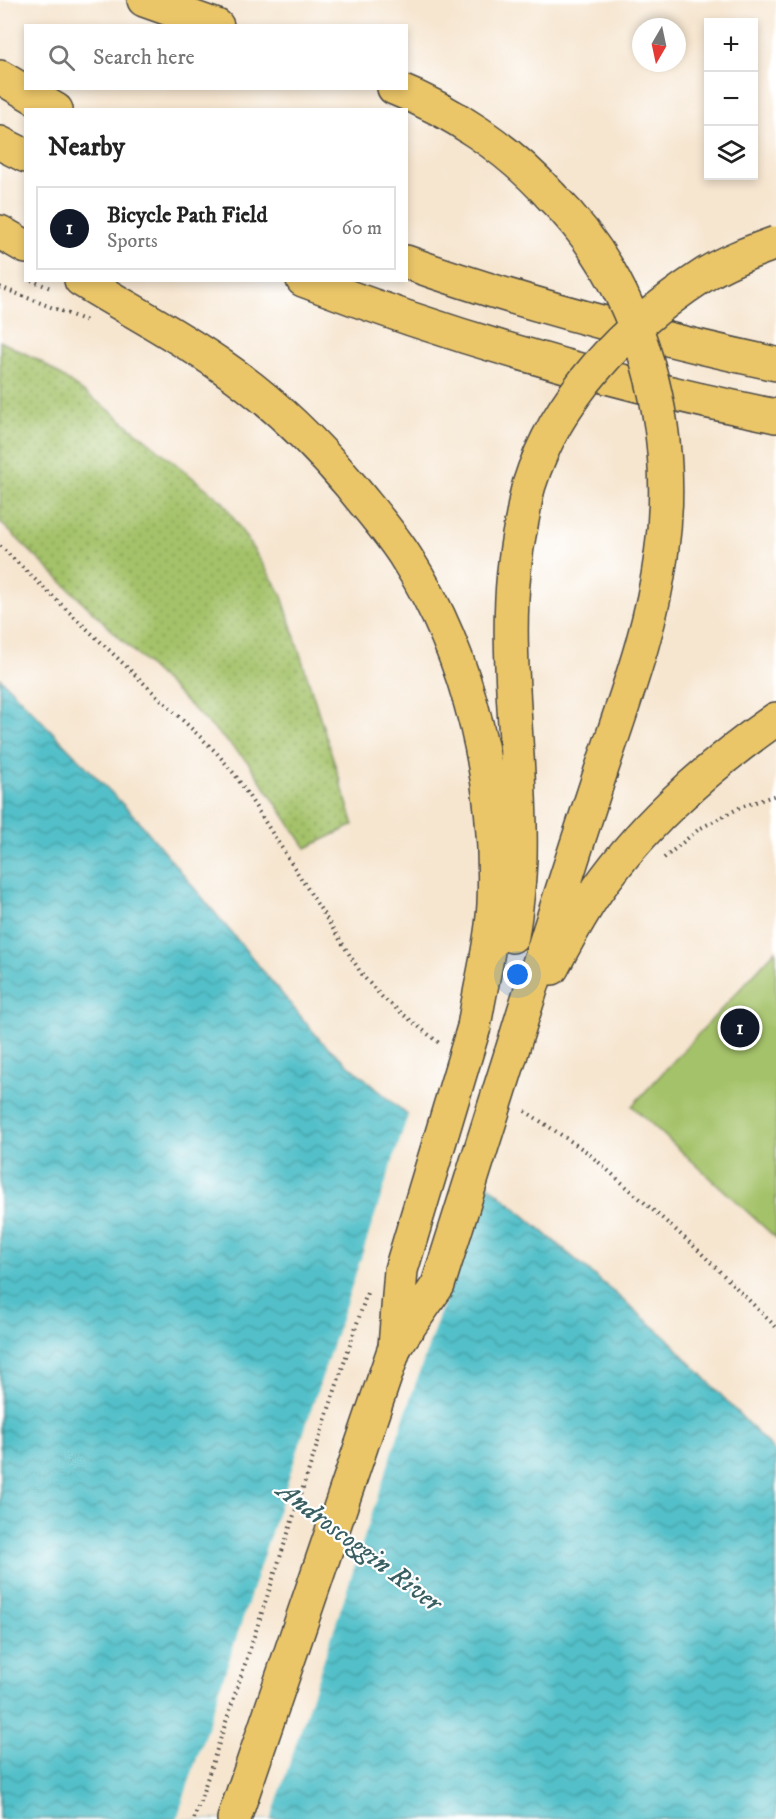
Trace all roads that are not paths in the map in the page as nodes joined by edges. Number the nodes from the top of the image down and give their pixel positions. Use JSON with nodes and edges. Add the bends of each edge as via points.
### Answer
{"nodes":[{"id":1,"x":144,"y":0,"type":"edge"},
{"id":2,"x":211,"y":24,"type":"edge"},
{"id":3,"x":0,"y":77,"type":"edge"},
{"id":4,"x":398,"y":90,"type":"edge"},
{"id":5,"x":53,"y":108,"type":"edge"},
{"id":6,"x":0,"y":143,"type":"edge"},
{"id":7,"x":24,"y":155,"type":"edge"},
{"id":8,"x":0,"y":232,"type":"edge"},
{"id":9,"x":776,"y":243,"type":"edge"},
{"id":10,"x":24,"y":246,"type":"edge"},
{"id":11,"x":408,"y":263,"type":"edge"},
{"id":12,"x":84,"y":282,"type":"edge"},
{"id":13,"x":308,"y":282,"type":"edge"},
{"id":14,"x":776,"y":364,"type":"edge"},
{"id":15,"x":776,"y":416,"type":"edge"},
{"id":16,"x":776,"y":719,"type":"edge"},
{"id":17,"x":474,"y":1027,"type":"junction"},
{"id":18,"x":511,"y":1054,"type":"junction"},
{"id":19,"x":395,"y":1347,"type":"junction"},
{"id":20,"x":234,"y":1819,"type":"edge"}],
"edges":[{"from":1,"to":2,"type":"highway"},
{"from":3,"to":5,"type":"highway"},
{"from":4,"to":18,"type":"highway","bridge":true,"via":[[472,130],[516,162],[579,227],[623,302],[646,359],[658,410],[665,468],[665,528],[654,603]]},
{"from":6,"to":7,"type":"highway"},
{"from":8,"to":10,"type":"highway"},
{"from":9,"to":17,"type":"highway","bridge":true,"via":[[703,276],[608,352],[582,383],[541,452],[528,486],[512,590],[520,828],[517,896],[504,980],[498,998]]},
{"from":11,"to":14,"type":"highway","via":[[535,304]]},
{"from":12,"to":17,"type":"highway","via":[[223,367],[283,416],[342,476],[393,539],[418,578],[448,640],[470,702],[487,787],[494,906]]},
{"from":13,"to":15,"type":"highway","via":[[546,362],[639,387]]},
{"from":16,"to":18,"type":"highway","via":[[692,784],[614,868],[558,957]]},
{"from":17,"to":19,"type":"highway","bridge":true,"via":[[401,1270]]},
{"from":18,"to":19,"type":"highway","bridge":true,"via":[[438,1285]]},
{"from":19,"to":20,"type":"highway"}]}
